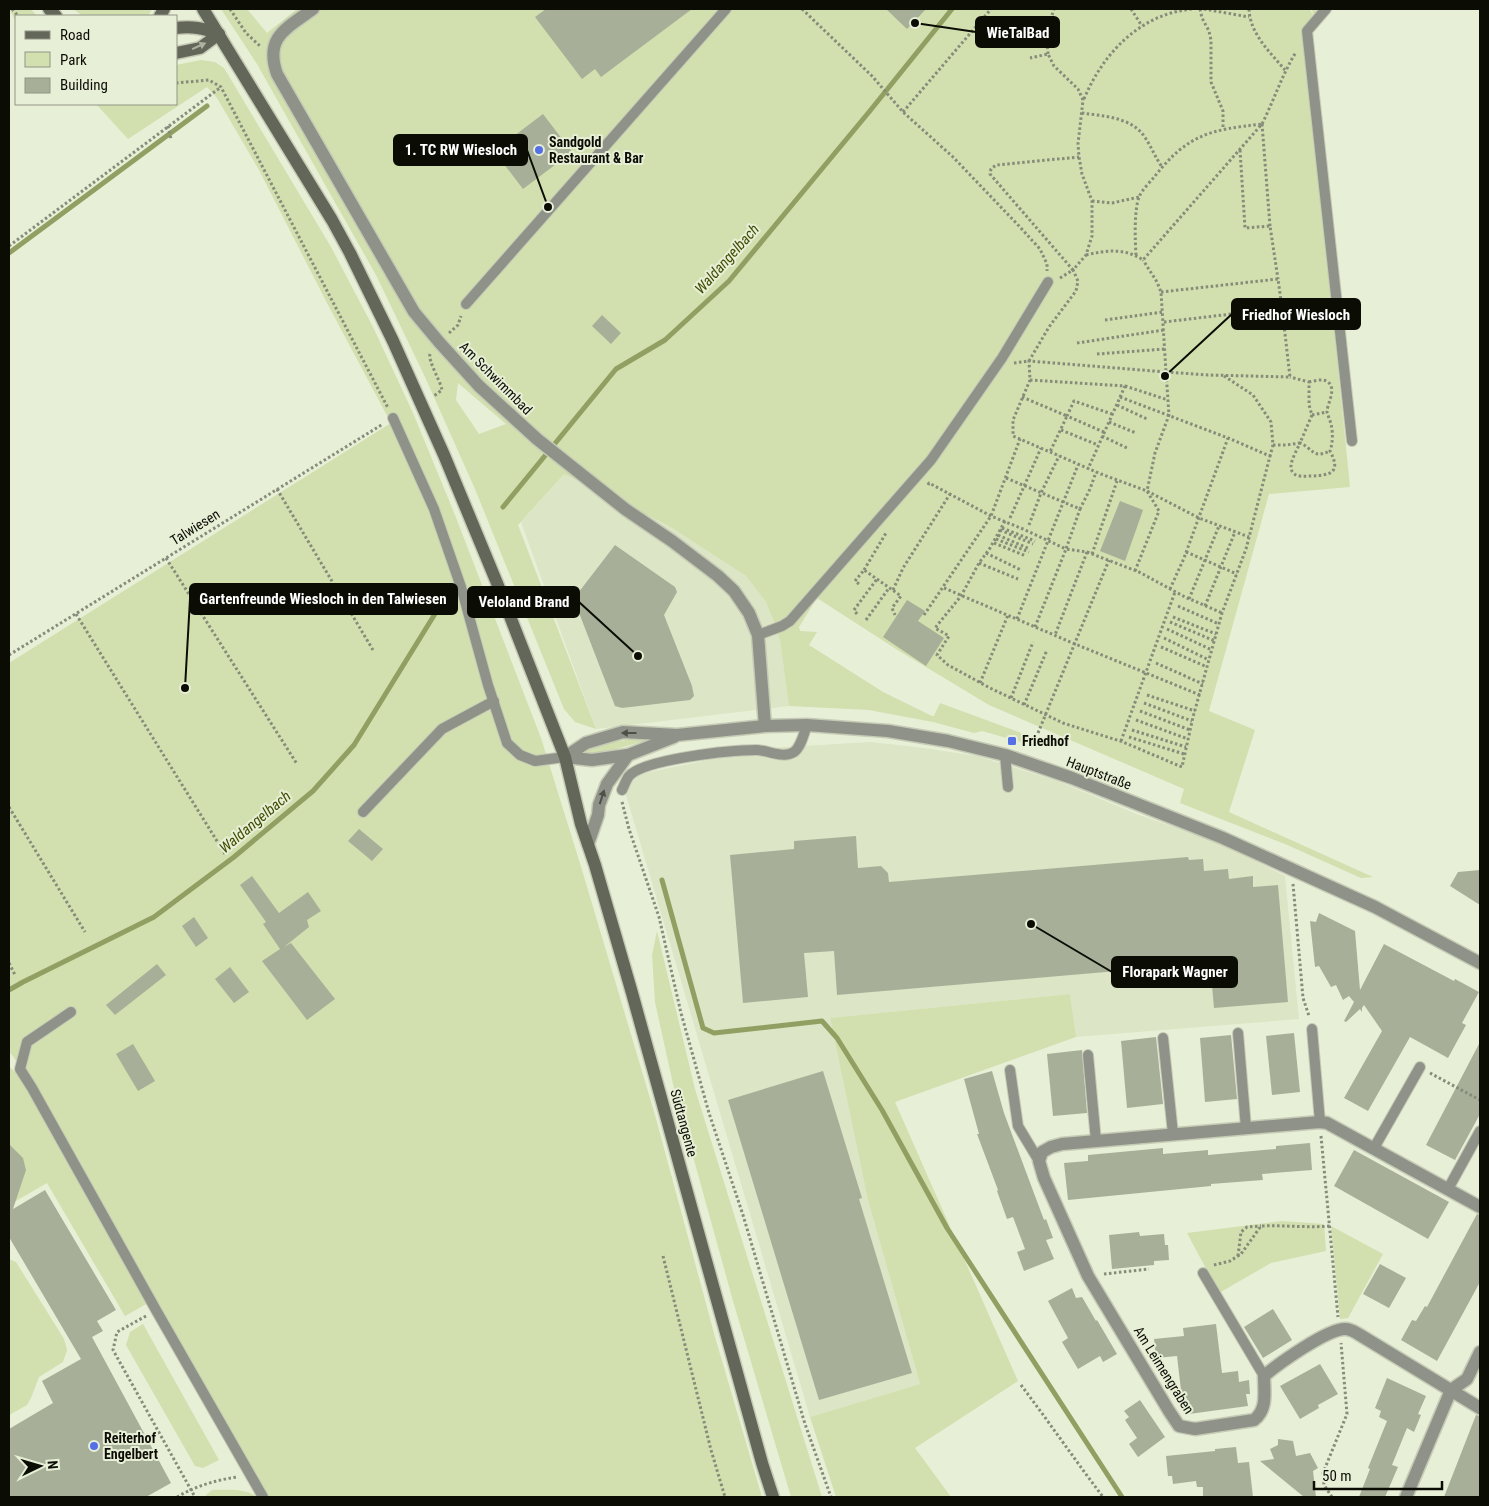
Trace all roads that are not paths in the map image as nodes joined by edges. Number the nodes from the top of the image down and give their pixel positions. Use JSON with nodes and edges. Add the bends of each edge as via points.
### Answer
{"nodes":[{"id":1,"x":203,"y":9,"type":"edge"},
{"id":2,"x":313,"y":9,"type":"edge"},
{"id":3,"x":726,"y":9,"type":"edge"},
{"id":4,"x":1326,"y":9,"type":"edge"},
{"id":5,"x":178,"y":28,"type":"edge"},
{"id":6,"x":218,"y":34,"type":"junction"},
{"id":7,"x":178,"y":53,"type":"edge"},
{"id":8,"x":1048,"y":282,"type":"road end"},
{"id":9,"x":466,"y":304,"type":"road end"},
{"id":10,"x":393,"y":418,"type":"road end"},
{"id":11,"x":1352,"y":441,"type":"dead end"},
{"id":12,"x":758,"y":635,"type":"junction"},
{"id":13,"x":494,"y":701,"type":"junction"},
{"id":14,"x":808,"y":725,"type":"junction"},
{"id":15,"x":765,"y":726,"type":"junction"},
{"id":16,"x":677,"y":735,"type":"junction"},
{"id":17,"x":628,"y":755,"type":"junction"},
{"id":18,"x":1005,"y":755,"type":"junction"},
{"id":19,"x":565,"y":757,"type":"junction"},
{"id":20,"x":1008,"y":787,"type":"dead end"},
{"id":21,"x":622,"y":790,"type":"road end"},
{"id":22,"x":363,"y":812,"type":"dead end"},
{"id":23,"x":588,"y":844,"type":"junction"},
{"id":24,"x":1480,"y":963,"type":"edge"},
{"id":25,"x":71,"y":1012,"type":"dead end"},
{"id":26,"x":1312,"y":1029,"type":"road end"},
{"id":27,"x":1238,"y":1033,"type":"dead end"},
{"id":28,"x":1163,"y":1038,"type":"dead end"},
{"id":29,"x":1088,"y":1055,"type":"dead end"},
{"id":30,"x":1420,"y":1067,"type":"road end"},
{"id":31,"x":1010,"y":1070,"type":"dead end"},
{"id":32,"x":1320,"y":1122,"type":"junction"},
{"id":33,"x":1246,"y":1128,"type":"junction"},
{"id":34,"x":1480,"y":1131,"type":"edge"},
{"id":35,"x":1173,"y":1134,"type":"junction"},
{"id":36,"x":1096,"y":1141,"type":"junction"},
{"id":37,"x":1374,"y":1148,"type":"junction"},
{"id":38,"x":1039,"y":1161,"type":"junction"},
{"id":39,"x":1448,"y":1189,"type":"junction"},
{"id":40,"x":1480,"y":1207,"type":"edge"},
{"id":41,"x":1203,"y":1273,"type":"road end"},
{"id":42,"x":1480,"y":1352,"type":"edge"},
{"id":43,"x":1264,"y":1376,"type":"junction"},
{"id":44,"x":1451,"y":1390,"type":"junction"},
{"id":45,"x":1480,"y":1408,"type":"edge"},
{"id":46,"x":263,"y":1497,"type":"edge"},
{"id":47,"x":773,"y":1497,"type":"edge"},
{"id":48,"x":1406,"y":1497,"type":"edge"}],
"edges":[{"from":1,"to":6,"type":"main road","name":"Südtangente"},
{"from":2,"to":12,"type":"street","name":"Am Schwimmbad","via":[[283,31],[272,50],[273,63],[414,312],[479,386],[538,439],[734,591],[749,613]]},
{"from":3,"to":9,"type":"lane"},
{"from":4,"to":11,"type":"lane","via":[[1307,32]]},
{"from":5,"to":6,"type":"main road","via":[[192,26]]},
{"from":7,"to":6,"type":"main road","one_way":true,"via":[[200,48]]},
{"from":6,"to":19,"type":"main road","name":"Südtangente","via":[[332,220],[393,341],[462,499]]},
{"from":8,"to":12,"type":"lane","via":[[1002,358],[931,460],[790,621]]},
{"from":10,"to":13,"type":"lane","via":[[434,509]]},
{"from":12,"to":15,"type":"street","name":"Am Schwimmbad"},
{"from":13,"to":19,"type":"lane","via":[[507,743],[520,755],[535,761]]},
{"from":13,"to":22,"type":"lane","via":[[442,729]]},
{"from":14,"to":15,"type":"street","name":"Hauptstraße"},
{"from":14,"to":18,"type":"street","name":"Hauptstraße","via":[[888,731]]},
{"from":14,"to":21,"type":"lane","via":[[798,748],[792,753],[734,751],[662,762],[630,776]]},
{"from":15,"to":16,"type":"street","name":"Hauptstraße"},
{"from":16,"to":17,"type":"street","name":"Hauptstraße"},
{"from":16,"to":19,"type":"street","name":"Hauptstraße","one_way":true,"via":[[623,732],[586,743]]},
{"from":17,"to":19,"type":"street","name":"Hauptstraße","via":[[592,760]]},
{"from":23,"to":17,"type":"street","one_way":true,"via":[[606,784]]},
{"from":18,"to":20,"type":"lane"},
{"from":18,"to":24,"type":"street","name":"Hauptstraße","via":[[1223,838],[1375,907]]},
{"from":19,"to":23,"type":"main road","name":"Südtangente"},
{"from":23,"to":47,"type":"main road","name":"Südtangente"},
{"from":25,"to":46,"type":"lane","via":[[27,1042],[20,1069]]},
{"from":26,"to":32,"type":"lane"},
{"from":27,"to":33,"type":"lane"},
{"from":28,"to":35,"type":"lane"},
{"from":29,"to":36,"type":"lane"},
{"from":30,"to":37,"type":"lane"},
{"from":31,"to":38,"type":"lane","name":"Am Leimengraben","via":[[1018,1126]]},
{"from":32,"to":33,"type":"street"},
{"from":32,"to":37,"type":"street"},
{"from":33,"to":35,"type":"street"},
{"from":34,"to":39,"type":"lane"},
{"from":35,"to":36,"type":"street"},
{"from":36,"to":38,"type":"street","via":[[1051,1147],[1042,1152]]},
{"from":37,"to":39,"type":"street"},
{"from":38,"to":43,"type":"street","name":"Am Leimengraben","via":[[1088,1276],[1180,1426],[1196,1430],[1254,1420],[1264,1407]]},
{"from":39,"to":40,"type":"street"},
{"from":41,"to":43,"type":"lane"},
{"from":42,"to":44,"type":"street","via":[[1467,1379]]},
{"from":43,"to":44,"type":"street","via":[[1325,1336],[1351,1330]]},
{"from":44,"to":45,"type":"street"},
{"from":44,"to":48,"type":"street"}]}
